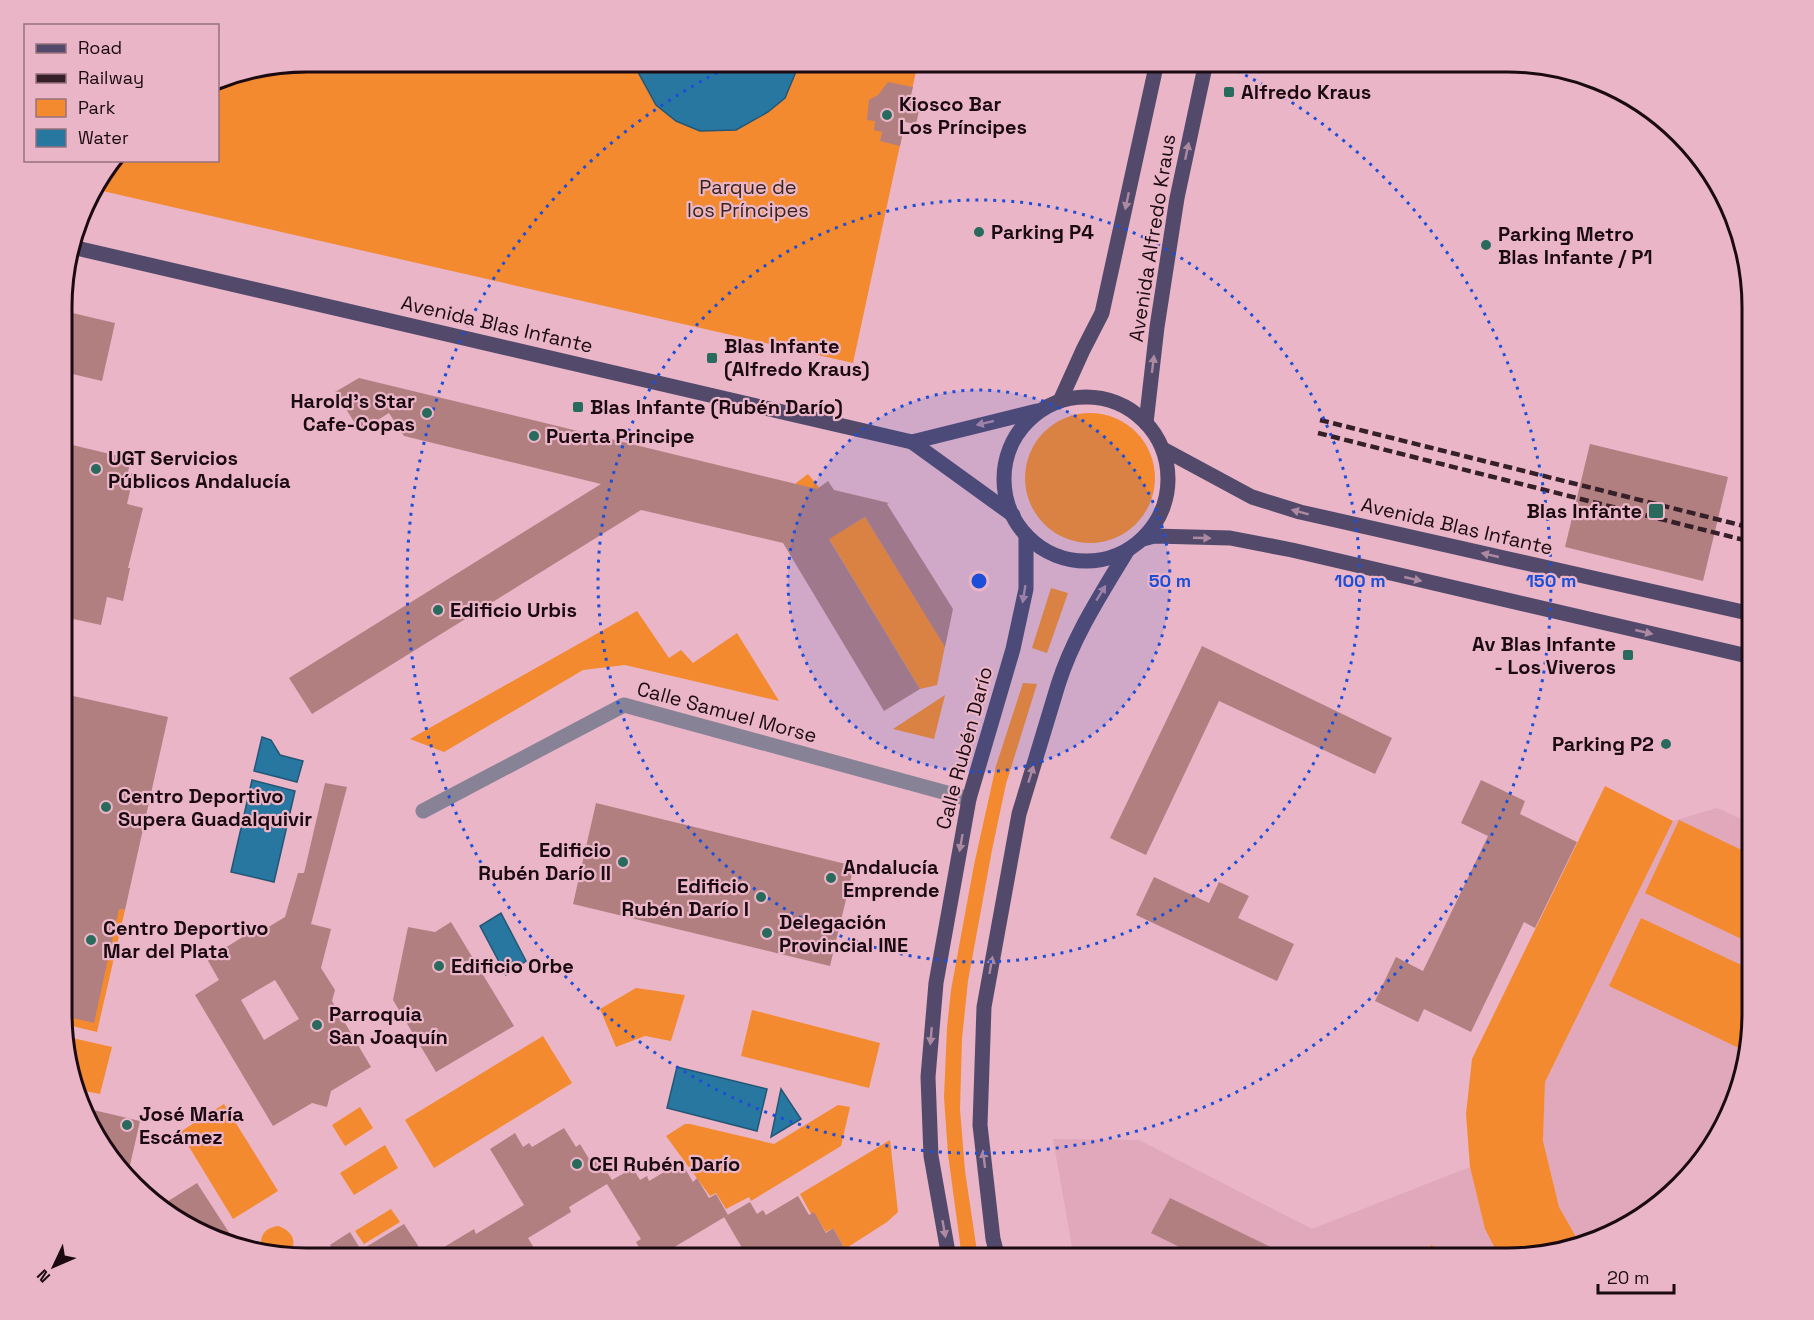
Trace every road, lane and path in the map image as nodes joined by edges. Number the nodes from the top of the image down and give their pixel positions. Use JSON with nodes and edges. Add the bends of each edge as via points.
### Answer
{"nodes":[{"id":1,"x":1155,"y":72,"type":"edge"},
{"id":2,"x":1204,"y":72,"type":"edge"},
{"id":3,"x":79,"y":249,"type":"edge"},
{"id":4,"x":1060,"y":401,"type":"junction"},
{"id":5,"x":1042,"y":410,"type":"junction"},
{"id":6,"x":1146,"y":423,"type":"junction"},
{"id":7,"x":912,"y":442,"type":"junction"},
{"id":8,"x":1163,"y":448,"type":"junction"},
{"id":9,"x":1013,"y":515,"type":"junction"},
{"id":10,"x":1026,"y":535,"type":"junction"},
{"id":11,"x":1143,"y":539,"type":"junction"},
{"id":12,"x":1127,"y":551,"type":"junction"},
{"id":13,"x":1742,"y":612,"type":"edge"},
{"id":14,"x":1742,"y":655,"type":"edge"},
{"id":15,"x":969,"y":799,"type":"junction"},
{"id":16,"x":423,"y":812,"type":"dead end"},
{"id":17,"x":948,"y":1248,"type":"edge"},
{"id":18,"x":995,"y":1248,"type":"edge"}],
"edges":[{"from":1,"to":4,"type":"main road","name":"Avenida Alfredo Kraus","one_way":true,"via":[[1102,314]]},
{"from":6,"to":2,"type":"main road","name":"Avenida Alfredo Kraus","one_way":true,"via":[[1177,198]]},
{"from":3,"to":7,"type":"main road","name":"Avenida Blas Infante"},
{"from":4,"to":5,"type":"main road"},
{"from":4,"to":6,"type":"main road","via":[[1083,396],[1106,399],[1128,408]]},
{"from":5,"to":7,"type":"main road","one_way":true},
{"from":5,"to":9,"type":"main road","via":[[1023,425],[1011,446],[1005,469],[1005,493]]},
{"from":6,"to":8,"type":"main road"},
{"from":7,"to":9,"type":"main road"},
{"from":8,"to":11,"type":"main road","via":[[1168,472],[1167,497],[1158,519]]},
{"from":13,"to":8,"type":"main road","name":"Avenida Blas Infante","one_way":true,"via":[[1300,512],[1252,497]]},
{"from":9,"to":10,"type":"main road"},
{"from":10,"to":12,"type":"main road","via":[[1048,552],[1074,561],[1101,560]]},
{"from":10,"to":15,"type":"main road","name":"Calle Rubén Darío","one_way":true,"via":[[1026,589],[1016,639]]},
{"from":11,"to":12,"type":"main road"},
{"from":11,"to":14,"type":"main road","one_way":true,"via":[[1230,538]]},
{"from":18,"to":12,"type":"main road","one_way":true,"via":[[980,1125],[984,1006],[1019,814],[1064,668],[1092,609]]},
{"from":15,"to":16,"type":"street","name":"Calle Samuel Morse","via":[[624,705]]},
{"from":15,"to":17,"type":"main road","name":"Calle Rubén Darío","one_way":true,"via":[[936,983],[928,1077],[931,1156]]}]}
